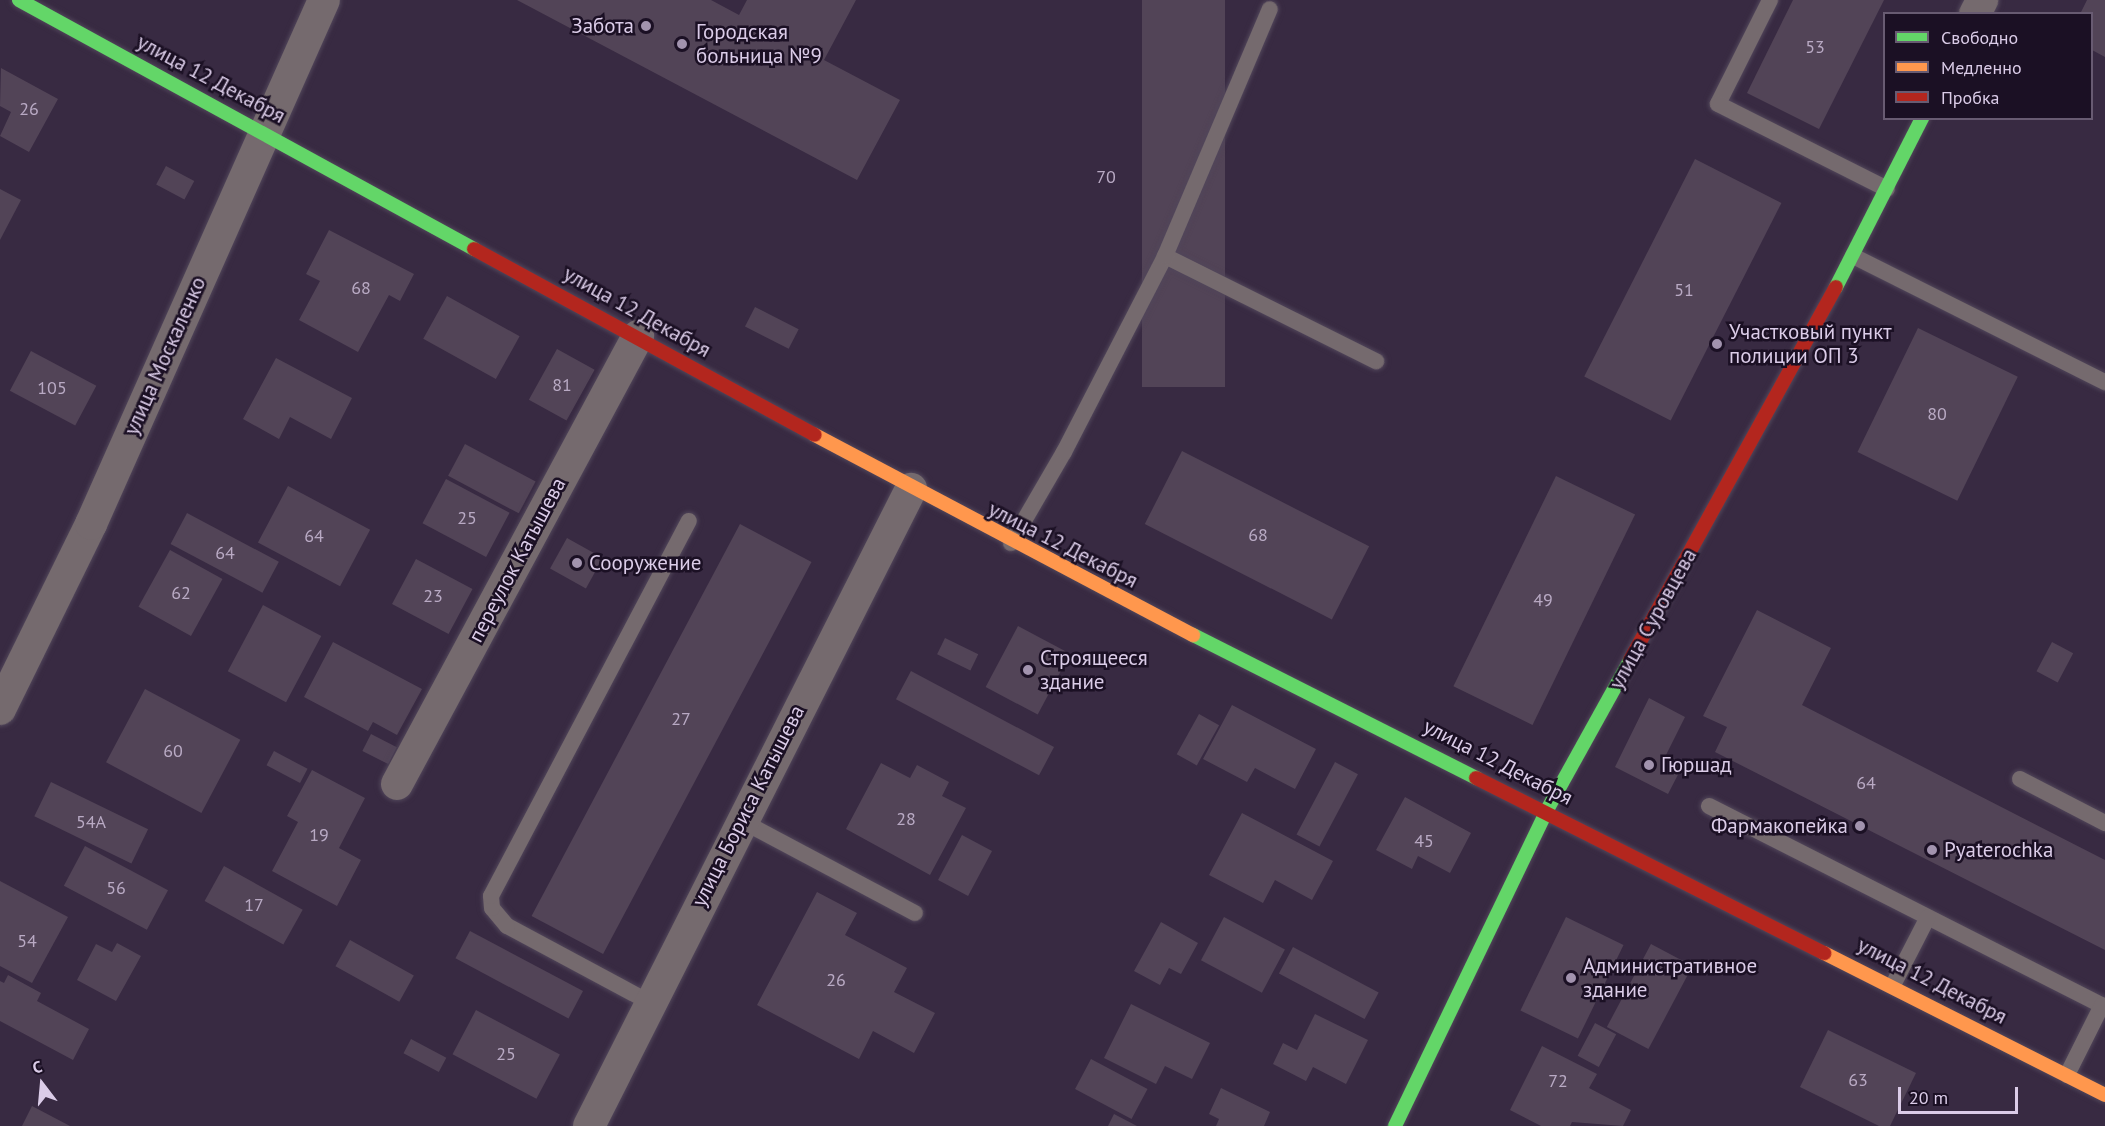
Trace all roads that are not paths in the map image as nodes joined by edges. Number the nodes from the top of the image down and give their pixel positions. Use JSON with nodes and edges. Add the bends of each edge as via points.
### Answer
{"nodes":[{"id":1,"x":19,"y":0,"type":"edge"},
{"id":2,"x":324,"y":0,"type":"edge"},
{"id":3,"x":1770,"y":0,"type":"edge"},
{"id":4,"x":1270,"y":9,"type":"dead end"},
{"id":5,"x":1921,"y":120,"type":"edge"},
{"id":6,"x":265,"y":132,"type":"junction"},
{"id":7,"x":1887,"y":189,"type":"junction"},
{"id":8,"x":1165,"y":256,"type":"junction"},
{"id":9,"x":1853,"y":256,"type":"junction"},
{"id":10,"x":638,"y":336,"type":"junction"},
{"id":11,"x":1376,"y":361,"type":"dead end"},
{"id":12,"x":2105,"y":382,"type":"edge"},
{"id":13,"x":911,"y":489,"type":"junction"},
{"id":14,"x":689,"y":521,"type":"dead end"},
{"id":15,"x":1011,"y":543,"type":"junction"},
{"id":16,"x":0,"y":709,"type":"edge"},
{"id":17,"x":2020,"y":779,"type":"dead end"},
{"id":18,"x":397,"y":784,"type":"dead end"},
{"id":19,"x":1709,"y":806,"type":"dead end"},
{"id":20,"x":1547,"y":810,"type":"junction"},
{"id":21,"x":740,"y":820,"type":"junction"},
{"id":22,"x":2105,"y":823,"type":"edge"},
{"id":23,"x":915,"y":913,"type":"dead end"},
{"id":24,"x":1928,"y":917,"type":"junction"},
{"id":25,"x":1893,"y":985,"type":"junction"},
{"id":26,"x":649,"y":1002,"type":"junction"},
{"id":27,"x":2104,"y":1006,"type":"edge"},
{"id":28,"x":2067,"y":1075,"type":"junction"},
{"id":29,"x":2105,"y":1095,"type":"edge"},
{"id":30,"x":589,"y":1126,"type":"edge"},
{"id":31,"x":1395,"y":1126,"type":"edge"}],
"edges":[{"from":1,"to":6,"type":"main road","name":"улица 12 Декабря"},
{"from":2,"to":6,"type":"street","name":"улица Москаленко"},
{"from":3,"to":7,"type":"lane","via":[[1718,104]]},
{"from":4,"to":8,"type":"lane"},
{"from":5,"to":7,"type":"main road","name":"улица Суровцева"},
{"from":6,"to":10,"type":"main road","name":"улица 12 Декабря"},
{"from":6,"to":16,"type":"street","name":"улица Москаленко","via":[[91,524]]},
{"from":7,"to":9,"type":"main road","name":"улица Суровцева"},
{"from":8,"to":11,"type":"lane"},
{"from":8,"to":15,"type":"lane","via":[[1064,452]]},
{"from":9,"to":12,"type":"lane"},
{"from":9,"to":20,"type":"main road","name":"улица Суровцева"},
{"from":10,"to":13,"type":"main road","name":"улица 12 Декабря"},
{"from":10,"to":18,"type":"street","name":"переулок Катышева"},
{"from":13,"to":15,"type":"main road","name":"улица 12 Декабря"},
{"from":13,"to":21,"type":"street","name":"улица Бориса Катышева"},
{"from":14,"to":26,"type":"lane","via":[[491,896],[492,908],[507,926]]},
{"from":15,"to":20,"type":"main road","name":"улица 12 Декабря"},
{"from":17,"to":22,"type":"lane"},
{"from":19,"to":24,"type":"lane"},
{"from":20,"to":25,"type":"main road","name":"улица 12 Декабря"},
{"from":20,"to":31,"type":"main road","name":"улица Суровцева"},
{"from":21,"to":23,"type":"lane"},
{"from":21,"to":26,"type":"street","name":"улица Бориса Катышева"},
{"from":24,"to":25,"type":"lane"},
{"from":24,"to":27,"type":"lane"},
{"from":25,"to":28,"type":"main road","name":"улица 12 Декабря"},
{"from":26,"to":30,"type":"street","name":"улица Бориса Катышева"},
{"from":27,"to":28,"type":"lane"},
{"from":28,"to":29,"type":"main road","name":"улица 12 Декабря"}]}
